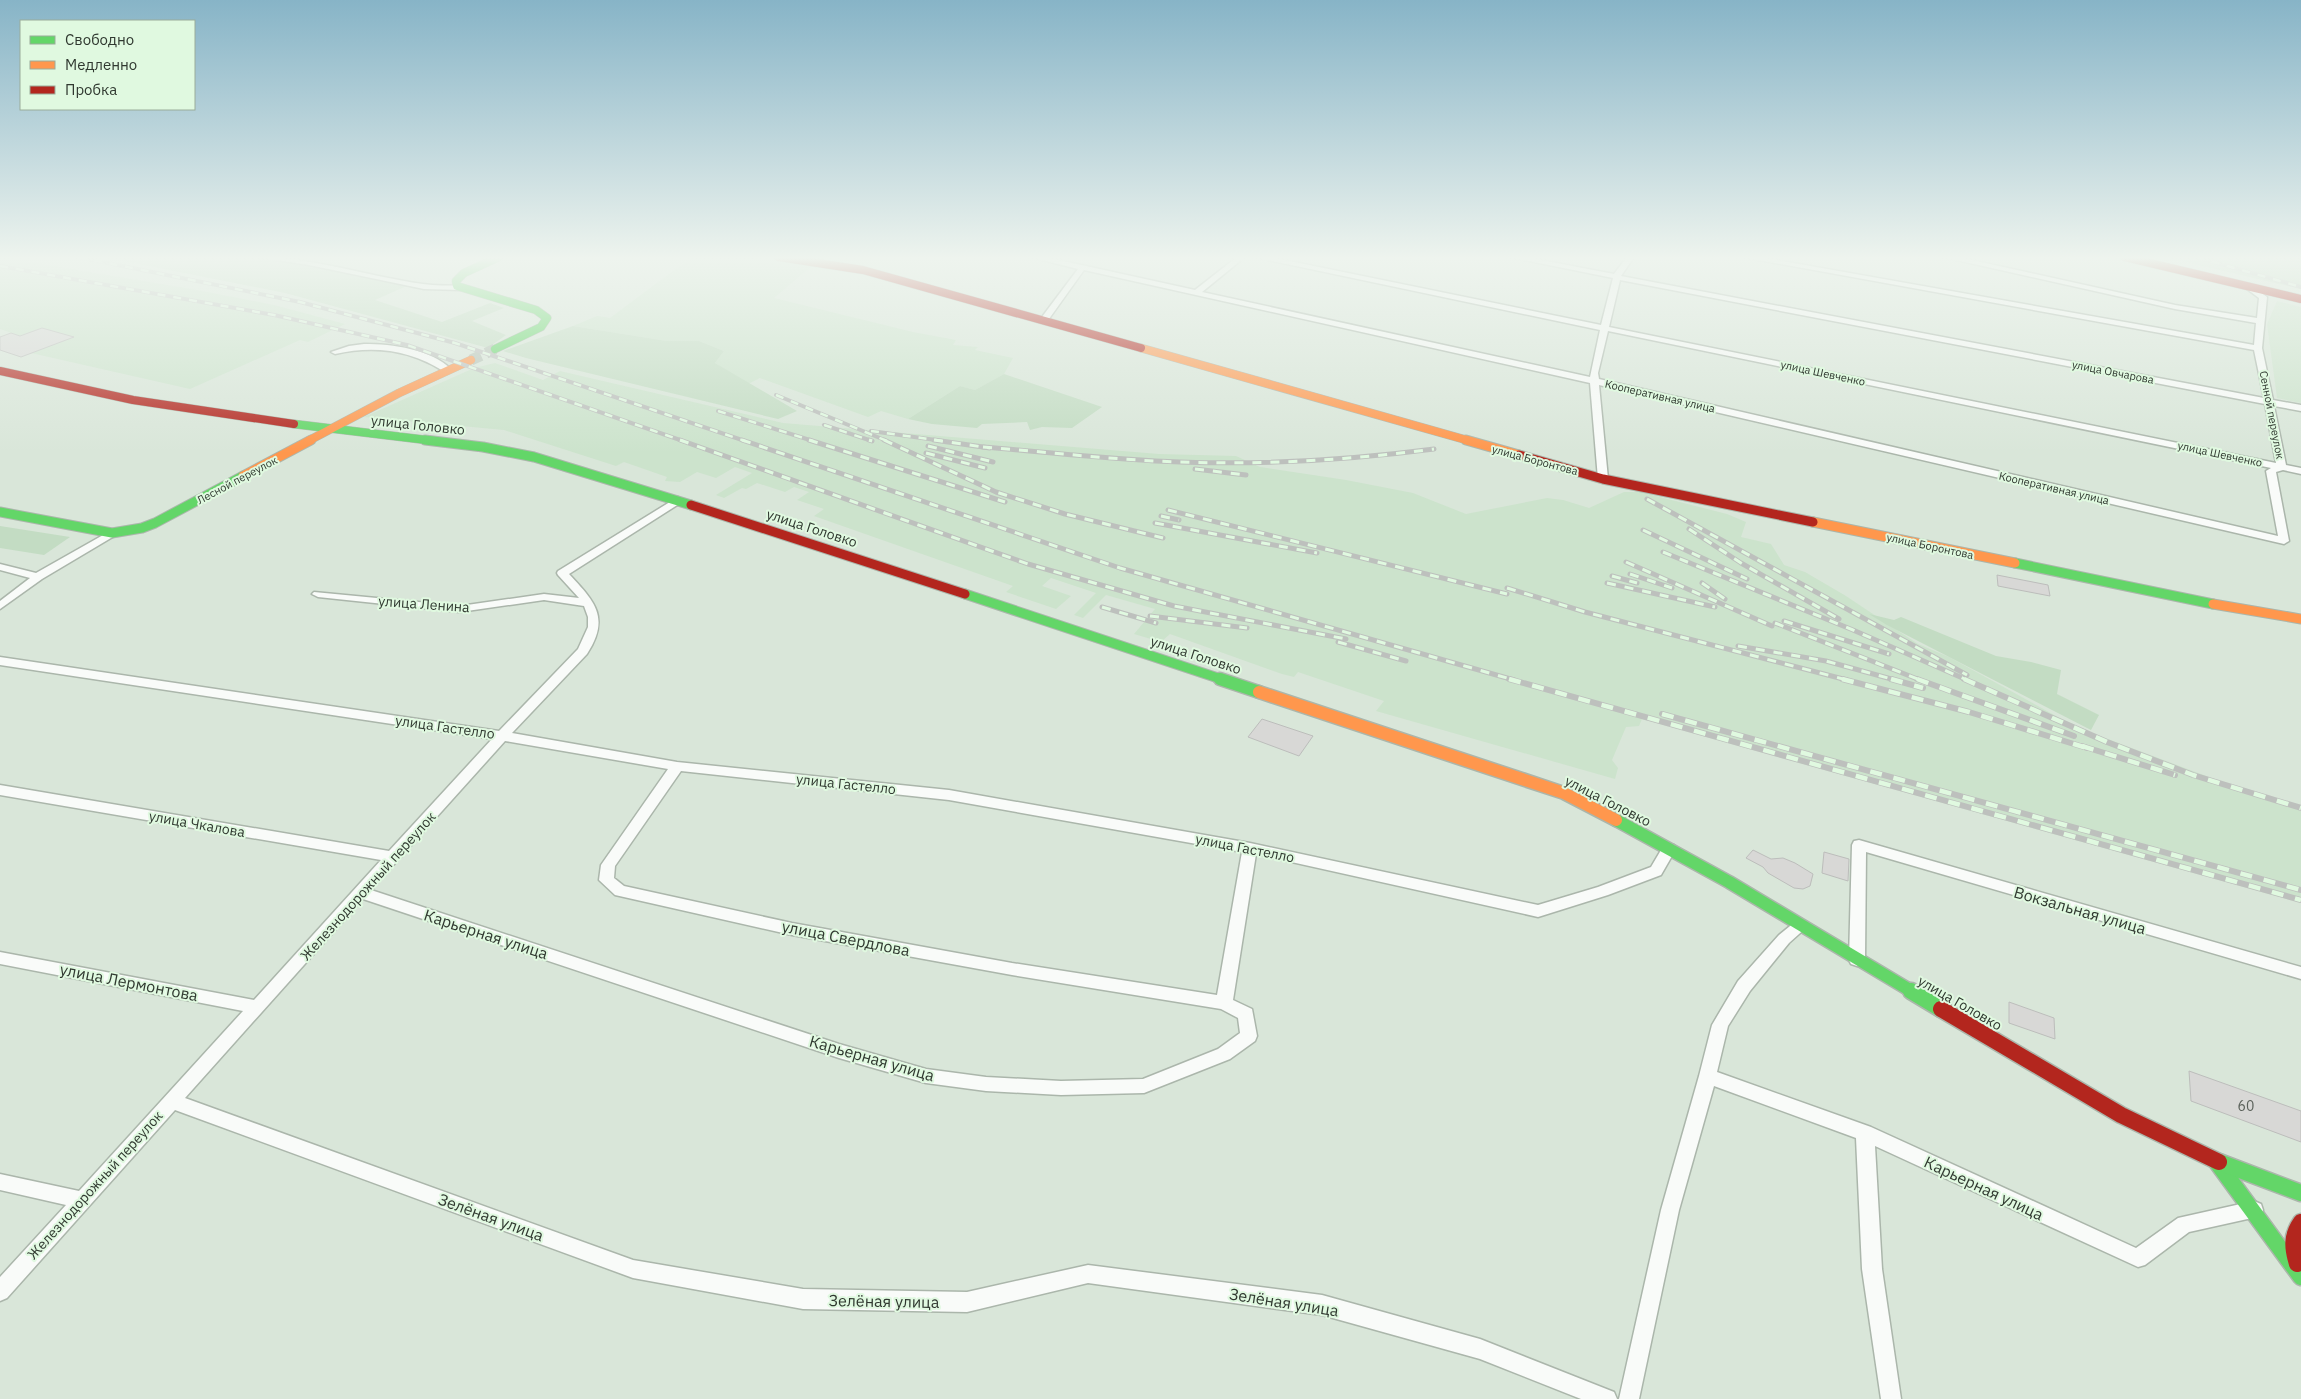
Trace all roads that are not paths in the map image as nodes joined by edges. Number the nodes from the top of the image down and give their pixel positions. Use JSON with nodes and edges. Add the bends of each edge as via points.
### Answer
{"nodes":[{"id":1,"x":544,"y":322,"type":"edge"},
{"id":2,"x":1048,"y":322,"type":"edge"},
{"id":3,"x":1329,"y":322,"type":"edge"},
{"id":4,"x":1576,"y":322,"type":"edge"},
{"id":5,"x":1605,"y":322,"type":"edge"},
{"id":6,"x":1857,"y":322,"type":"edge"},
{"id":7,"x":2113,"y":322,"type":"edge"},
{"id":8,"x":2261,"y":322,"type":"edge"},
{"id":9,"x":1604,"y":328,"type":"junction"},
{"id":10,"x":2258,"y":348,"type":"junction"},
{"id":11,"x":495,"y":349,"type":"tunnel mouth"},
{"id":12,"x":335,"y":352,"type":"dead end"},
{"id":13,"x":471,"y":360,"type":"tunnel mouth"},
{"id":14,"x":448,"y":370,"type":"junction"},
{"id":15,"x":0,"y":371,"type":"edge"},
{"id":16,"x":1595,"y":381,"type":"junction"},
{"id":17,"x":2270,"y":402,"type":"junction"},
{"id":18,"x":2301,"y":408,"type":"edge"},
{"id":19,"x":330,"y":430,"type":"junction"},
{"id":20,"x":2282,"y":467,"type":"junction"},
{"id":21,"x":2301,"y":471,"type":"edge"},
{"id":22,"x":1603,"y":479,"type":"junction"},
{"id":23,"x":678,"y":500,"type":"junction"},
{"id":24,"x":0,"y":512,"type":"edge"},
{"id":25,"x":112,"y":533,"type":"junction"},
{"id":26,"x":2284,"y":541,"type":"joint"},
{"id":27,"x":0,"y":567,"type":"edge"},
{"id":28,"x":38,"y":577,"type":"junction"},
{"id":29,"x":318,"y":594,"type":"dead end"},
{"id":30,"x":588,"y":603,"type":"junction"},
{"id":31,"x":0,"y":606,"type":"edge"},
{"id":32,"x":2301,"y":618,"type":"edge"},
{"id":33,"x":0,"y":661,"type":"edge"},
{"id":34,"x":502,"y":736,"type":"junction"},
{"id":35,"x":677,"y":766,"type":"junction"},
{"id":36,"x":0,"y":790,"type":"edge"},
{"id":37,"x":1250,"y":848,"type":"junction"},
{"id":38,"x":1669,"y":849,"type":"junction"},
{"id":39,"x":394,"y":857,"type":"junction"},
{"id":40,"x":362,"y":893,"type":"junction"},
{"id":41,"x":1800,"y":926,"type":"junction"},
{"id":42,"x":0,"y":958,"type":"edge"},
{"id":43,"x":1857,"y":960,"type":"junction"},
{"id":44,"x":2301,"y":973,"type":"edge"},
{"id":45,"x":1224,"y":1003,"type":"junction"},
{"id":46,"x":258,"y":1007,"type":"junction"},
{"id":47,"x":1708,"y":1076,"type":"junction"},
{"id":48,"x":172,"y":1101,"type":"junction"},
{"id":49,"x":1866,"y":1133,"type":"junction"},
{"id":50,"x":2216,"y":1161,"type":"junction"},
{"id":51,"x":0,"y":1182,"type":"edge"},
{"id":52,"x":2301,"y":1194,"type":"edge"},
{"id":53,"x":82,"y":1200,"type":"junction"},
{"id":54,"x":2254,"y":1210,"type":"junction"},
{"id":55,"x":2301,"y":1222,"type":"edge"},
{"id":56,"x":2301,"y":1275,"type":"edge"},
{"id":57,"x":0,"y":1291,"type":"edge"},
{"id":58,"x":1607,"y":1399,"type":"edge"},
{"id":59,"x":1628,"y":1399,"type":"edge"},
{"id":60,"x":1891,"y":1399,"type":"edge"}],
"edges":[{"from":1,"to":11,"type":"main road","via":[[541,327]]},
{"from":2,"to":22,"type":"main road","name":"улица Боронтова"},
{"from":3,"to":16,"type":"street","name":"Кооперативная улица"},
{"from":4,"to":9,"type":"street","name":"улица Шевченко"},
{"from":5,"to":9,"type":"street"},
{"from":6,"to":17,"type":"street","name":"улица Овчарова"},
{"from":7,"to":10,"type":"street"},
{"from":8,"to":10,"type":"street","name":"Сенной переулок"},
{"from":9,"to":16,"type":"street"},
{"from":9,"to":20,"type":"street","name":"улица Шевченко"},
{"from":10,"to":17,"type":"street","name":"Сенной переулок"},
{"from":12,"to":14,"type":"street","via":[[360,346],[404,351],[421,354]]},
{"from":13,"to":14,"type":"main road","name":"Лесной переулок"},
{"from":14,"to":19,"type":"main road","name":"Лесной переулок"},
{"from":15,"to":19,"type":"main road","name":"улица Головко","via":[[133,400]]},
{"from":16,"to":22,"type":"street"},
{"from":16,"to":26,"type":"street","name":"Кооперативная улица"},
{"from":17,"to":18,"type":"street","name":"улица Овчарова"},
{"from":17,"to":20,"type":"street","name":"Сенной переулок"},
{"from":19,"to":23,"type":"main road","name":"улица Головко","via":[[515,453]]},
{"from":19,"to":25,"type":"main road","name":"Лесной переулок","via":[[155,523]]},
{"from":20,"to":21,"type":"street","name":"улица Шевченко"},
{"from":20,"to":26,"type":"street","name":"Сенной переулок","via":[[2271,471]]},
{"from":22,"to":32,"type":"main road","name":"улица Боронтова","via":[[2244,610]]},
{"from":23,"to":30,"type":"street","name":"Железнодорожный переулок","via":[[562,572]]},
{"from":23,"to":38,"type":"main road","name":"улица Головко","via":[[1564,793]]},
{"from":24,"to":25,"type":"main road"},
{"from":25,"to":28,"type":"street","name":"Лесной переулок"},
{"from":27,"to":28,"type":"street"},
{"from":28,"to":31,"type":"street","name":"Лесной переулок"},
{"from":29,"to":30,"type":"street","name":"улица Ленина","via":[[460,609],[544,597]]},
{"from":30,"to":34,"type":"street","name":"Железнодорожный переулок","via":[[594,613],[592,636],[582,651]]},
{"from":33,"to":34,"type":"street","name":"улица Гастелло"},
{"from":34,"to":35,"type":"street","name":"улица Гастелло"},
{"from":34,"to":39,"type":"street","name":"Железнодорожный переулок"},
{"from":35,"to":37,"type":"street","name":"улица Гастелло","via":[[949,795]]},
{"from":35,"to":45,"type":"street","name":"улица Свердлова","via":[[608,865],[606,880],[620,891],[792,929]]},
{"from":36,"to":39,"type":"street","name":"улица Чкалова"},
{"from":37,"to":38,"type":"street","name":"улица Гастелло","via":[[1538,911],[1656,871]]},
{"from":37,"to":45,"type":"street"},
{"from":38,"to":41,"type":"main road","name":"улица Головко"},
{"from":39,"to":40,"type":"street","name":"Железнодорожный переулок"},
{"from":40,"to":45,"type":"street","name":"Карьерная улица","via":[[839,1051],[926,1076],[986,1084],[1061,1088],[1144,1086],[1224,1054],[1249,1036],[1246,1014]]},
{"from":40,"to":46,"type":"street","name":"Железнодорожный переулок"},
{"from":41,"to":43,"type":"main road","name":"улица Головко"},
{"from":41,"to":47,"type":"street","via":[[1784,939],[1744,986],[1720,1025]]},
{"from":42,"to":46,"type":"street","name":"улица Лермонтова"},
{"from":43,"to":44,"type":"street","name":"Вокзальная улица","via":[[1859,846]]},
{"from":43,"to":50,"type":"main road","name":"улица Головко","via":[[2121,1115]]},
{"from":46,"to":48,"type":"street","name":"Железнодорожный переулок"},
{"from":47,"to":49,"type":"street","name":"Карьерная улица"},
{"from":47,"to":59,"type":"street","via":[[1670,1210]]},
{"from":48,"to":53,"type":"street","name":"Железнодорожный переулок"},
{"from":48,"to":58,"type":"street","name":"Зелёная улица","via":[[633,1269],[802,1299],[967,1302],[1088,1274],[1322,1305],[1480,1349]]},
{"from":49,"to":54,"type":"street","name":"Карьерная улица","via":[[2138,1258],[2185,1224]]},
{"from":49,"to":60,"type":"street","via":[[1872,1269]]},
{"from":50,"to":52,"type":"main road","name":"улица Головко"},
{"from":50,"to":54,"type":"main road"},
{"from":51,"to":53,"type":"street"},
{"from":53,"to":57,"type":"street","name":"Железнодорожный переулок"},
{"from":54,"to":56,"type":"main road"},
{"from":55,"to":56,"type":"main road","via":[[2292,1237],[2292,1251]]}]}
